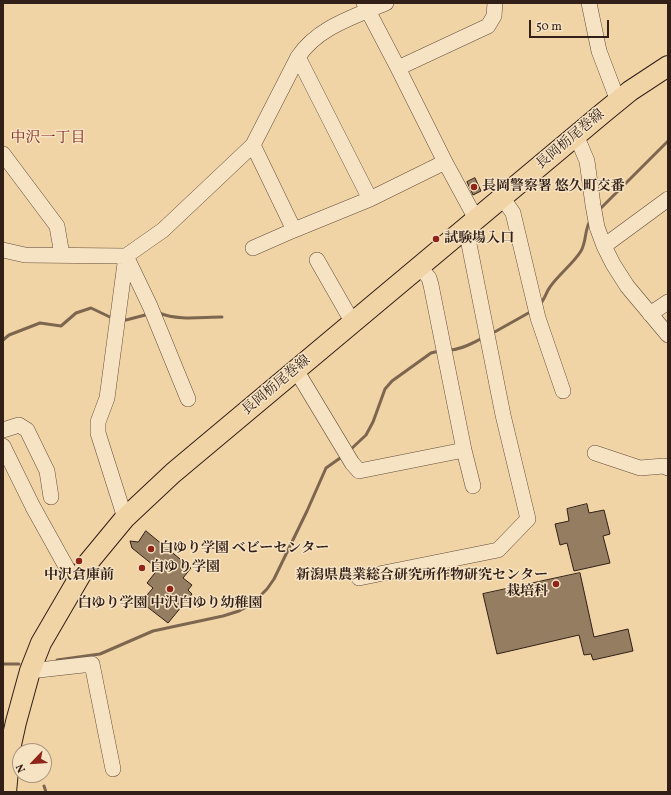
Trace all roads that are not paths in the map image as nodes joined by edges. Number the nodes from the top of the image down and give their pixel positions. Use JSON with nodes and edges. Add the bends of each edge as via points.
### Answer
{"nodes":[{"id":1,"x":386,"y":3,"type":"edge"},
{"id":2,"x":495,"y":3,"type":"edge"},
{"id":3,"x":589,"y":3,"type":"edge"},
{"id":4,"x":366,"y":7,"type":"edge"},
{"id":5,"x":298,"y":57,"type":"junction"},
{"id":6,"x":668,"y":66,"type":"edge"},
{"id":7,"x":398,"y":68,"type":"junction"},
{"id":8,"x":618,"y":101,"type":"junction"},
{"id":9,"x":576,"y":135,"type":"junction"},
{"id":10,"x":253,"y":145,"type":"junction"},
{"id":11,"x":3,"y":154,"type":"edge"},
{"id":12,"x":445,"y":162,"type":"junction"},
{"id":13,"x":502,"y":197,"type":"junction"},
{"id":14,"x":370,"y":199,"type":"junction"},
{"id":15,"x":668,"y":199,"type":"edge"},
{"id":16,"x":470,"y":224,"type":"junction"},
{"id":17,"x":294,"y":230,"type":"junction"},
{"id":18,"x":604,"y":246,"type":"junction"},
{"id":19,"x":254,"y":248,"type":"dead end"},
{"id":20,"x":3,"y":250,"type":"edge"},
{"id":21,"x":62,"y":255,"type":"junction"},
{"id":22,"x":126,"y":256,"type":"junction"},
{"id":23,"x":317,"y":260,"type":"dead end"},
{"id":24,"x":419,"y":266,"type":"junction"},
{"id":25,"x":668,"y":302,"type":"edge"},
{"id":26,"x":650,"y":314,"type":"junction"},
{"id":27,"x":353,"y":323,"type":"junction"},
{"id":28,"x":668,"y":335,"type":"edge"},
{"id":29,"x":296,"y":370,"type":"junction"},
{"id":30,"x":563,"y":390,"type":"dead end"},
{"id":31,"x":188,"y":399,"type":"dead end"},
{"id":32,"x":3,"y":430,"type":"edge"},
{"id":33,"x":3,"y":446,"type":"edge"},
{"id":34,"x":464,"y":450,"type":"junction"},
{"id":35,"x":595,"y":453,"type":"dead end"},
{"id":36,"x":668,"y":468,"type":"edge"},
{"id":37,"x":473,"y":486,"type":"dead end"},
{"id":38,"x":51,"y":497,"type":"dead end"},
{"id":39,"x":125,"y":518,"type":"junction"},
{"id":40,"x":359,"y":578,"type":"dead end"},
{"id":41,"x":78,"y":579,"type":"junction"},
{"id":42,"x":30,"y":671,"type":"junction"},
{"id":43,"x":113,"y":769,"type":"dead end"},
{"id":44,"x":6,"y":792,"type":"edge"}],
"edges":[{"from":1,"to":4,"type":"street"},
{"from":2,"to":7,"type":"street","via":[[494,16],[488,26]]},
{"from":3,"to":8,"type":"street","via":[[598,51]]},
{"from":4,"to":5,"type":"street","via":[[318,35],[304,47]]},
{"from":4,"to":7,"type":"street"},
{"from":5,"to":10,"type":"street"},
{"from":5,"to":14,"type":"street"},
{"from":6,"to":8,"type":"main road","name":"長岡栃尾巻線"},
{"from":7,"to":12,"type":"street"},
{"from":8,"to":9,"type":"main road","name":"長岡栃尾巻線"},
{"from":9,"to":13,"type":"main road","name":"長岡栃尾巻線"},
{"from":9,"to":18,"type":"street","via":[[587,160],[597,228]]},
{"from":10,"to":17,"type":"street"},
{"from":10,"to":22,"type":"street","via":[[163,230]]},
{"from":11,"to":21,"type":"street","via":[[57,226]]},
{"from":12,"to":14,"type":"street"},
{"from":12,"to":16,"type":"street"},
{"from":13,"to":16,"type":"main road","name":"長岡栃尾巻線"},
{"from":13,"to":30,"type":"street","via":[[514,213],[538,318]]},
{"from":14,"to":17,"type":"street"},
{"from":15,"to":18,"type":"street"},
{"from":16,"to":24,"type":"main road","name":"長岡栃尾巻線"},
{"from":16,"to":40,"type":"street","via":[[469,244],[502,415],[528,519],[498,550]]},
{"from":17,"to":19,"type":"street"},
{"from":18,"to":26,"type":"street","via":[[613,264]]},
{"from":20,"to":21,"type":"street","via":[[25,255]]},
{"from":21,"to":22,"type":"street"},
{"from":22,"to":31,"type":"street","via":[[150,306]]},
{"from":22,"to":39,"type":"street","via":[[107,398],[98,422],[98,433]]},
{"from":23,"to":27,"type":"street"},
{"from":24,"to":27,"type":"main road","name":"長岡栃尾巻線"},
{"from":24,"to":34,"type":"street","via":[[429,278],[431,285]]},
{"from":25,"to":26,"type":"street"},
{"from":26,"to":28,"type":"street"},
{"from":27,"to":29,"type":"main road","name":"長岡栃尾巻線"},
{"from":29,"to":34,"type":"street","via":[[359,471]]},
{"from":29,"to":39,"type":"main road","name":"長岡栃尾巻線","via":[[168,477]]},
{"from":32,"to":38,"type":"street","via":[[19,425],[27,430],[47,471]]},
{"from":33,"to":41,"type":"street","via":[[60,556],[68,570]]},
{"from":34,"to":37,"type":"street"},
{"from":35,"to":36,"type":"street","via":[[640,468]]},
{"from":39,"to":41,"type":"main road","name":"長岡栃尾巻線","via":[[87,564]]},
{"from":41,"to":42,"type":"main road","name":"長岡栃尾巻線","via":[[41,643]]},
{"from":42,"to":43,"type":"street","via":[[92,664]]},
{"from":42,"to":44,"type":"main road","name":"長岡栃尾巻線","via":[[10,750]]}]}
